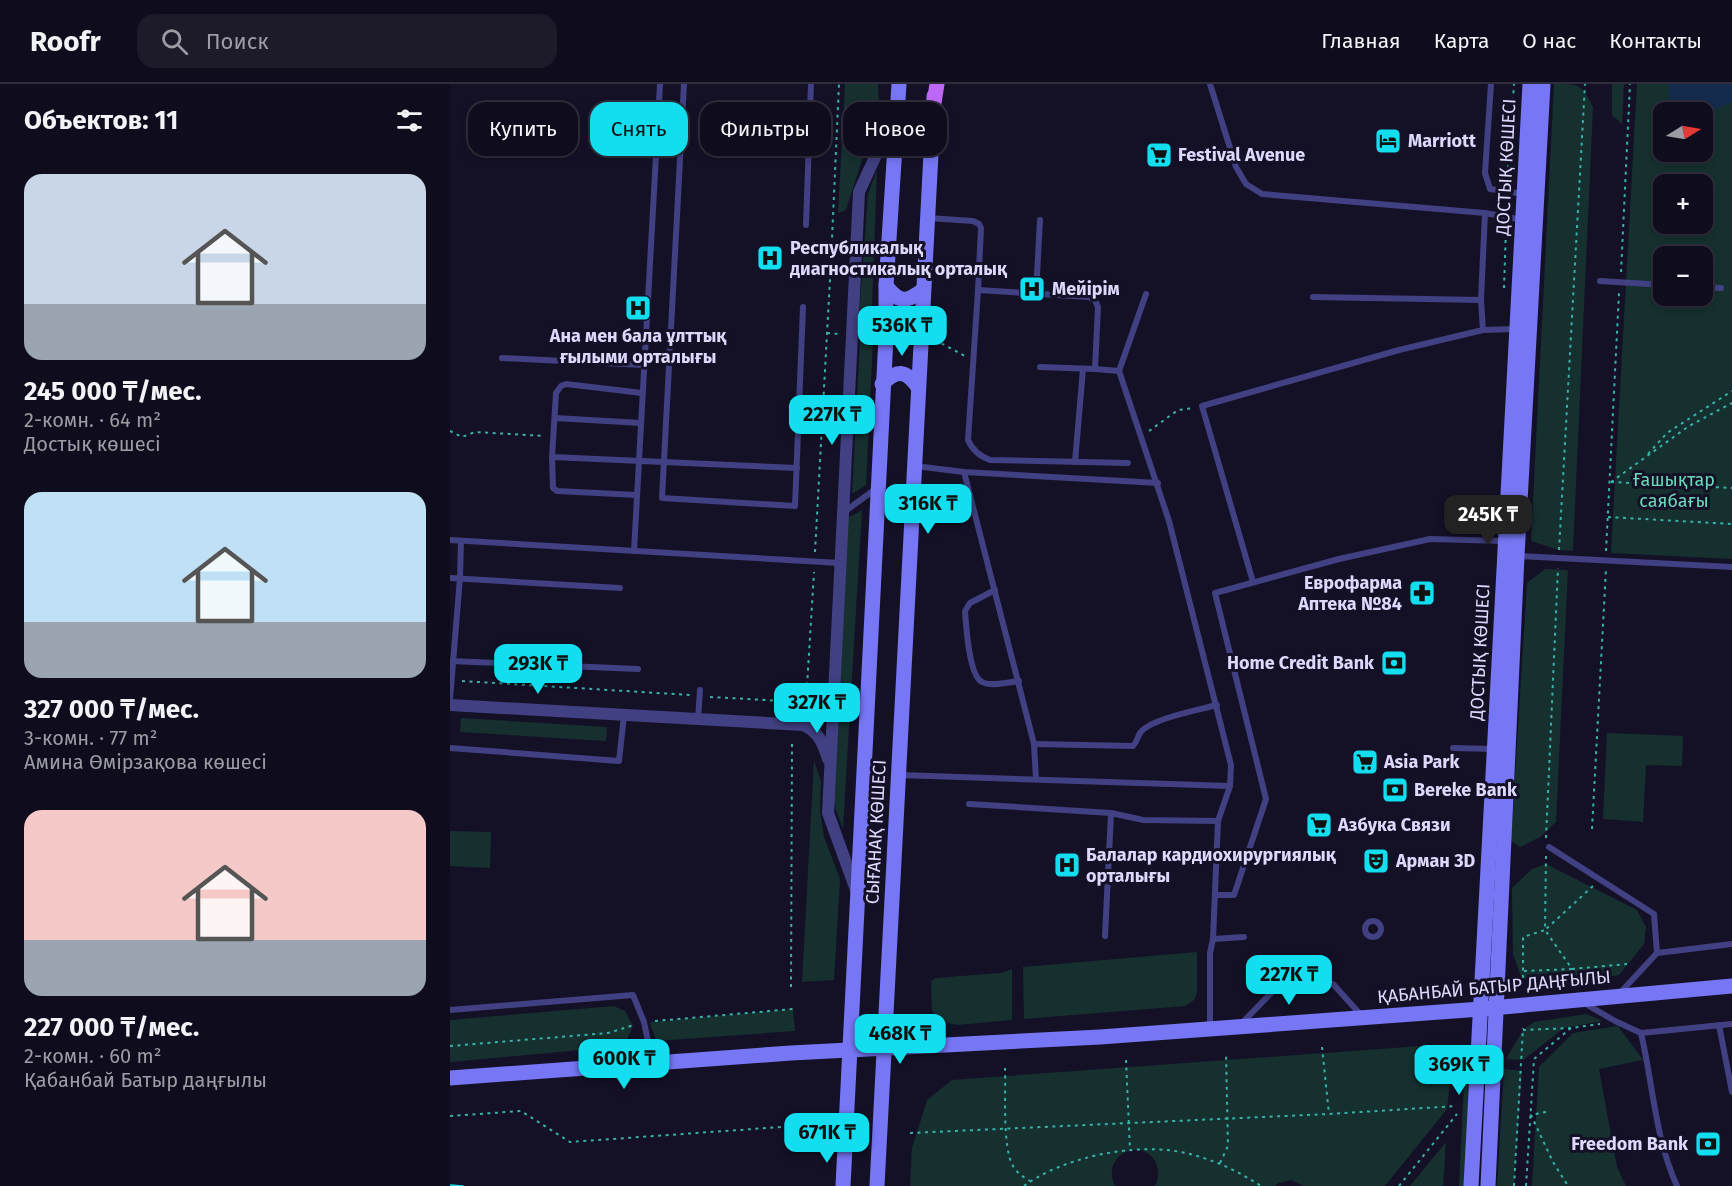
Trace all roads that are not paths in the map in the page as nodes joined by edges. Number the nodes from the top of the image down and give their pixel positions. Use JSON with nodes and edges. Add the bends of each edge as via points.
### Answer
{"nodes":[{"id":1,"x":660,"y":84,"type":"edge"},
{"id":2,"x":684,"y":84,"type":"edge"},
{"id":3,"x":811,"y":84,"type":"edge"},
{"id":4,"x":899,"y":84,"type":"edge"},
{"id":5,"x":936,"y":84,"type":"edge"},
{"id":6,"x":1210,"y":84,"type":"edge"},
{"id":7,"x":1491,"y":84,"type":"edge"},
{"id":8,"x":1530,"y":84,"type":"edge"},
{"id":9,"x":1543,"y":84,"type":"edge"},
{"id":10,"x":898,"y":102,"type":"edge"},
{"id":11,"x":876,"y":156,"type":"edge"},
{"id":12,"x":894,"y":156,"type":"edge"},
{"id":13,"x":1524,"y":194,"type":"junction"},
{"id":14,"x":1485,"y":213,"type":"junction"},
{"id":15,"x":928,"y":218,"type":"junction"},
{"id":16,"x":1040,"y":220,"type":"dead end"},
{"id":17,"x":1529,"y":220,"type":"junction"},
{"id":18,"x":806,"y":225,"type":"dead end"},
{"id":19,"x":1600,"y":281,"type":"dead end"},
{"id":20,"x":1653,"y":284,"type":"edge"},
{"id":21,"x":886,"y":286,"type":"junction"},
{"id":22,"x":1713,"y":288,"type":"edge"},
{"id":23,"x":1721,"y":288,"type":"dead end"},
{"id":24,"x":922,"y":290,"type":"junction"},
{"id":25,"x":978,"y":290,"type":"junction"},
{"id":26,"x":1036,"y":292,"type":"junction"},
{"id":27,"x":1146,"y":294,"type":"dead end"},
{"id":28,"x":1313,"y":297,"type":"dead end"},
{"id":29,"x":1481,"y":300,"type":"junction"},
{"id":30,"x":803,"y":307,"type":"dead end"},
{"id":31,"x":1517,"y":329,"type":"junction"},
{"id":32,"x":1483,"y":330,"type":"junction"},
{"id":33,"x":502,"y":358,"type":"dead end"},
{"id":34,"x":644,"y":365,"type":"junction"},
{"id":35,"x":1040,"y":367,"type":"dead end"},
{"id":36,"x":1083,"y":369,"type":"junction"},
{"id":37,"x":1095,"y":369,"type":"junction"},
{"id":38,"x":1119,"y":371,"type":"junction"},
{"id":39,"x":882,"y":384,"type":"junction"},
{"id":40,"x":918,"y":387,"type":"junction"},
{"id":41,"x":642,"y":393,"type":"junction"},
{"id":42,"x":555,"y":418,"type":"junction"},
{"id":43,"x":641,"y":423,"type":"junction"},
{"id":44,"x":552,"y":457,"type":"junction"},
{"id":45,"x":639,"y":460,"type":"junction"},
{"id":46,"x":663,"y":461,"type":"junction"},
{"id":47,"x":1075,"y":462,"type":"junction"},
{"id":48,"x":1128,"y":463,"type":"dead end"},
{"id":49,"x":915,"y":466,"type":"junction"},
{"id":50,"x":797,"y":468,"type":"junction"},
{"id":51,"x":964,"y":472,"type":"junction"},
{"id":52,"x":1158,"y":483,"type":"junction"},
{"id":53,"x":877,"y":488,"type":"junction"},
{"id":54,"x":637,"y":495,"type":"junction"},
{"id":55,"x":843,"y":512,"type":"junction"},
{"id":56,"x":450,"y":540,"type":"edge"},
{"id":57,"x":461,"y":541,"type":"junction"},
{"id":58,"x":1505,"y":541,"type":"junction"},
{"id":59,"x":634,"y":551,"type":"junction"},
{"id":60,"x":1517,"y":556,"type":"junction"},
{"id":61,"x":841,"y":563,"type":"junction"},
{"id":62,"x":1732,"y":567,"type":"edge"},
{"id":63,"x":450,"y":578,"type":"edge"},
{"id":64,"x":460,"y":578,"type":"junction"},
{"id":65,"x":1253,"y":582,"type":"junction"},
{"id":66,"x":620,"y":588,"type":"dead end"},
{"id":67,"x":994,"y":590,"type":"junction"},
{"id":68,"x":452,"y":661,"type":"edge"},
{"id":69,"x":638,"y":669,"type":"dead end"},
{"id":70,"x":1019,"y":681,"type":"junction"},
{"id":71,"x":700,"y":693,"type":"road end"},
{"id":72,"x":450,"y":699,"type":"edge"},
{"id":73,"x":834,"y":702,"type":"junction"},
{"id":74,"x":450,"y":705,"type":"edge"},
{"id":75,"x":1217,"y":705,"type":"junction"},
{"id":76,"x":624,"y":715,"type":"junction"},
{"id":77,"x":698,"y":719,"type":"junction"},
{"id":78,"x":798,"y":725,"type":"junction"},
{"id":79,"x":1034,"y":744,"type":"junction"},
{"id":80,"x":1453,"y":747,"type":"dead end"},
{"id":81,"x":450,"y":748,"type":"edge"},
{"id":82,"x":1494,"y":748,"type":"junction"},
{"id":83,"x":830,"y":766,"type":"junction"},
{"id":84,"x":899,"y":775,"type":"junction"},
{"id":85,"x":1036,"y":779,"type":"junction"},
{"id":86,"x":1230,"y":786,"type":"junction"},
{"id":87,"x":969,"y":804,"type":"dead end"},
{"id":88,"x":1111,"y":813,"type":"junction"},
{"id":89,"x":1218,"y":821,"type":"junction"},
{"id":90,"x":1547,"y":848,"type":"road end"},
{"id":91,"x":858,"y":894,"type":"junction"},
{"id":92,"x":1215,"y":895,"type":"junction"},
{"id":93,"x":1105,"y":936,"type":"dead end"},
{"id":94,"x":1244,"y":937,"type":"dead end"},
{"id":95,"x":1213,"y":939,"type":"junction"},
{"id":96,"x":1732,"y":944,"type":"edge"},
{"id":97,"x":1657,"y":953,"type":"junction"},
{"id":98,"x":1732,"y":986,"type":"edge"},
{"id":99,"x":1617,"y":996,"type":"junction"},
{"id":100,"x":1579,"y":999,"type":"junction"},
{"id":101,"x":1497,"y":1007,"type":"junction"},
{"id":102,"x":1481,"y":1009,"type":"junction"},
{"id":103,"x":450,"y":1010,"type":"edge"},
{"id":104,"x":1364,"y":1017,"type":"junction"},
{"id":105,"x":1732,"y":1024,"type":"edge"},
{"id":106,"x":1719,"y":1025,"type":"junction"},
{"id":107,"x":1238,"y":1027,"type":"junction"},
{"id":108,"x":1210,"y":1029,"type":"junction"},
{"id":109,"x":1641,"y":1033,"type":"junction"},
{"id":110,"x":885,"y":1048,"type":"junction"},
{"id":111,"x":850,"y":1050,"type":"junction"},
{"id":112,"x":791,"y":1053,"type":"junction"},
{"id":113,"x":653,"y":1062,"type":"junction"},
{"id":114,"x":450,"y":1078,"type":"edge"},
{"id":115,"x":450,"y":1088,"type":"edge"},
{"id":116,"x":1732,"y":1092,"type":"edge"},
{"id":117,"x":843,"y":1186,"type":"edge"},
{"id":118,"x":877,"y":1186,"type":"edge"},
{"id":119,"x":1471,"y":1186,"type":"edge"},
{"id":120,"x":1488,"y":1186,"type":"edge"},
{"id":121,"x":1677,"y":1186,"type":"edge"}],
"edges":[{"from":1,"to":34,"type":"lane"},
{"from":2,"to":46,"type":"lane"},
{"from":3,"to":18,"type":"lane"},
{"from":4,"to":10,"type":"main road","name":"СЫҒАНАҚ КӨШЕСІ"},
{"from":5,"to":15,"type":"main road","name":"СЫҒАНАҚ КӨШЕСІ"},
{"from":6,"to":14,"type":"lane","via":[[1236,167],[1246,184],[1262,194]]},
{"from":7,"to":13,"type":"lane","via":[[1485,173],[1490,189]]},
{"from":8,"to":13,"type":"main road","name":"ДОСТЫҚ КӨШЕСІ"},
{"from":9,"to":17,"type":"main road","name":"ДОСТЫҚ КӨШЕСІ"},
{"from":11,"to":55,"type":"street","via":[[859,192]]},
{"from":12,"to":21,"type":"main road","name":"СЫҒАНАҚ КӨШЕСІ"},
{"from":13,"to":17,"type":"main road","name":"ДОСТЫҚ КӨШЕСІ"},
{"from":14,"to":17,"type":"lane"},
{"from":14,"to":29,"type":"lane"},
{"from":15,"to":24,"type":"main road","name":"СЫҒАНАҚ КӨШЕСІ"},
{"from":15,"to":25,"type":"lane","via":[[979,224]]},
{"from":16,"to":26,"type":"lane"},
{"from":17,"to":31,"type":"main road","name":"ДОСТЫҚ КӨШЕСІ"},
{"from":17,"to":60,"type":"main road","name":"ДОСТЫҚ КӨШЕСІ"},
{"from":19,"to":20,"type":"lane"},
{"from":21,"to":24,"type":"main road","via":[[897,298],[905,300]]},
{"from":21,"to":39,"type":"main road","name":"СЫҒАНАҚ КӨШЕСІ"},
{"from":22,"to":23,"type":"lane"},
{"from":24,"to":40,"type":"main road","name":"СЫҒАНАҚ КӨШЕСІ"},
{"from":25,"to":26,"type":"lane"},
{"from":25,"to":47,"type":"lane","via":[[968,440],[971,448],[990,460]]},
{"from":26,"to":37,"type":"lane","via":[[1095,300]]},
{"from":27,"to":38,"type":"lane"},
{"from":28,"to":29,"type":"lane"},
{"from":29,"to":32,"type":"lane"},
{"from":30,"to":50,"type":"lane"},
{"from":31,"to":32,"type":"lane"},
{"from":31,"to":58,"type":"main road","name":"ДОСТЫҚ КӨШЕСІ"},
{"from":32,"to":65,"type":"lane","via":[[1202,406]]},
{"from":33,"to":34,"type":"lane"},
{"from":34,"to":41,"type":"lane"},
{"from":35,"to":36,"type":"lane"},
{"from":36,"to":37,"type":"lane"},
{"from":36,"to":47,"type":"lane"},
{"from":37,"to":38,"type":"lane"},
{"from":38,"to":52,"type":"lane"},
{"from":39,"to":40,"type":"main road","via":[[897,373],[912,378]]},
{"from":39,"to":53,"type":"main road","name":"СЫҒАНАҚ КӨШЕСІ"},
{"from":40,"to":49,"type":"main road","name":"СЫҒАНАҚ КӨШЕСІ"},
{"from":41,"to":42,"type":"lane","via":[[566,384],[556,393]]},
{"from":41,"to":43,"type":"lane"},
{"from":42,"to":43,"type":"lane"},
{"from":42,"to":44,"type":"lane"},
{"from":43,"to":45,"type":"lane"},
{"from":44,"to":45,"type":"lane"},
{"from":44,"to":54,"type":"lane","via":[[551,484],[557,491]]},
{"from":45,"to":46,"type":"lane"},
{"from":45,"to":54,"type":"lane"},
{"from":46,"to":50,"type":"lane"},
{"from":46,"to":50,"type":"lane","via":[[662,498],[795,506]]},
{"from":47,"to":48,"type":"lane"},
{"from":49,"to":51,"type":"lane"},
{"from":49,"to":84,"type":"main road","name":"СЫҒАНАҚ КӨШЕСІ"},
{"from":51,"to":52,"type":"lane"},
{"from":51,"to":67,"type":"lane"},
{"from":52,"to":75,"type":"lane"},
{"from":53,"to":55,"type":"lane"},
{"from":53,"to":91,"type":"main road","name":"СЫҒАНАҚ КӨШЕСІ"},
{"from":54,"to":59,"type":"lane"},
{"from":55,"to":61,"type":"street"},
{"from":56,"to":57,"type":"lane"},
{"from":57,"to":59,"type":"lane"},
{"from":57,"to":64,"type":"lane"},
{"from":58,"to":65,"type":"lane","via":[[1430,539]]},
{"from":58,"to":82,"type":"main road","name":"ДОСТЫҚ КӨШЕСІ"},
{"from":59,"to":61,"type":"lane"},
{"from":60,"to":62,"type":"lane"},
{"from":60,"to":101,"type":"main road","name":"ДОСТЫҚ КӨШЕСІ"},
{"from":61,"to":73,"type":"street"},
{"from":63,"to":64,"type":"lane"},
{"from":64,"to":66,"type":"lane"},
{"from":64,"to":68,"type":"lane"},
{"from":65,"to":92,"type":"lane","via":[[1215,593],[1266,799],[1234,895]]},
{"from":67,"to":70,"type":"lane"},
{"from":67,"to":70,"type":"lane","via":[[970,603],[965,611],[973,673],[988,684]]},
{"from":68,"to":69,"type":"lane"},
{"from":68,"to":72,"type":"lane"},
{"from":70,"to":79,"type":"lane"},
{"from":71,"to":77,"type":"lane"},
{"from":73,"to":78,"type":"street","via":[[814,721]]},
{"from":73,"to":83,"type":"street"},
{"from":74,"to":76,"type":"street"},
{"from":75,"to":79,"type":"lane","via":[[1152,724],[1140,733],[1133,746]]},
{"from":75,"to":86,"type":"lane","via":[[1231,765]]},
{"from":76,"to":77,"type":"street"},
{"from":76,"to":81,"type":"lane","via":[[619,761]]},
{"from":77,"to":78,"type":"street"},
{"from":78,"to":83,"type":"street","via":[[813,730],[822,740]]},
{"from":79,"to":85,"type":"lane"},
{"from":80,"to":82,"type":"lane"},
{"from":82,"to":102,"type":"main road","name":"ДОСТЫҚ КӨШЕСІ"},
{"from":83,"to":91,"type":"street","via":[[828,813]]},
{"from":84,"to":85,"type":"lane"},
{"from":84,"to":110,"type":"main road","name":"СЫҒАНАҚ КӨШЕСІ"},
{"from":85,"to":86,"type":"lane"},
{"from":86,"to":89,"type":"lane"},
{"from":87,"to":88,"type":"lane"},
{"from":88,"to":89,"type":"lane","via":[[1143,820]]},
{"from":88,"to":93,"type":"lane"},
{"from":89,"to":92,"type":"lane"},
{"from":90,"to":97,"type":"lane","via":[[1654,914]]},
{"from":91,"to":111,"type":"main road","name":"СЫҒАНАҚ КӨШЕСІ"},
{"from":92,"to":95,"type":"lane"},
{"from":94,"to":95,"type":"lane"},
{"from":95,"to":108,"type":"lane"},
{"from":96,"to":97,"type":"lane"},
{"from":97,"to":99,"type":"lane"},
{"from":98,"to":99,"type":"main road","name":"ҚАБАНБАЙ БАТЫР ДАҢҒЫЛЫ"},
{"from":99,"to":100,"type":"main road","name":"ҚАБАНБАЙ БАТЫР ДАҢҒЫЛЫ"},
{"from":100,"to":101,"type":"main road","name":"ҚАБАНБАЙ БАТЫР ДАҢҒЫЛЫ"},
{"from":100,"to":109,"type":"lane"},
{"from":101,"to":102,"type":"main road","name":"ҚАБАНБАЙ БАТЫР ДАҢҒЫЛЫ"},
{"from":101,"to":120,"type":"main road","name":"ДОСТЫҚ КӨШЕСІ"},
{"from":102,"to":104,"type":"main road","name":"ҚАБАНБАЙ БАТЫР ДАҢҒЫЛЫ"},
{"from":102,"to":119,"type":"main road","name":"ДОСТЫҚ КӨШЕСІ"},
{"from":103,"to":113,"type":"lane","via":[[633,995]]},
{"from":104,"to":107,"type":"main road","name":"ҚАБАНБАЙ БАТЫР ДАҢҒЫЛЫ"},
{"from":104,"to":107,"type":"lane","via":[[1333,984],[1287,987],[1276,988]]},
{"from":105,"to":106,"type":"lane"},
{"from":106,"to":109,"type":"lane"},
{"from":106,"to":116,"type":"lane"},
{"from":107,"to":108,"type":"main road","name":"ҚАБАНБАЙ БАТЫР ДАҢҒЫЛЫ"},
{"from":108,"to":110,"type":"main road","name":"ҚАБАНБАЙ БАТЫР ДАҢҒЫЛЫ"},
{"from":109,"to":121,"type":"lane","via":[[1659,1131]]},
{"from":110,"to":111,"type":"main road","name":"ҚАБАНБАЙ БАТЫР ДАҢҒЫЛЫ"},
{"from":110,"to":118,"type":"main road","name":"СЫҒАНАҚ КӨШЕСІ"},
{"from":111,"to":112,"type":"main road","name":"ҚАБАНБАЙ БАТЫР ДАҢҒЫЛЫ"},
{"from":111,"to":117,"type":"main road","name":"СЫҒАНАҚ КӨШЕСІ"},
{"from":112,"to":113,"type":"main road","name":"ҚАБАНБАЙ БАТЫР ДАҢҒЫЛЫ"},
{"from":112,"to":115,"type":"main road","name":"ҚАБАНБАЙ БАТЫР ДАҢҒЫЛЫ","via":[[755,1064]]},
{"from":113,"to":114,"type":"main road","name":"ҚАБАНБАЙ БАТЫР ДАҢҒЫЛЫ"}]}
